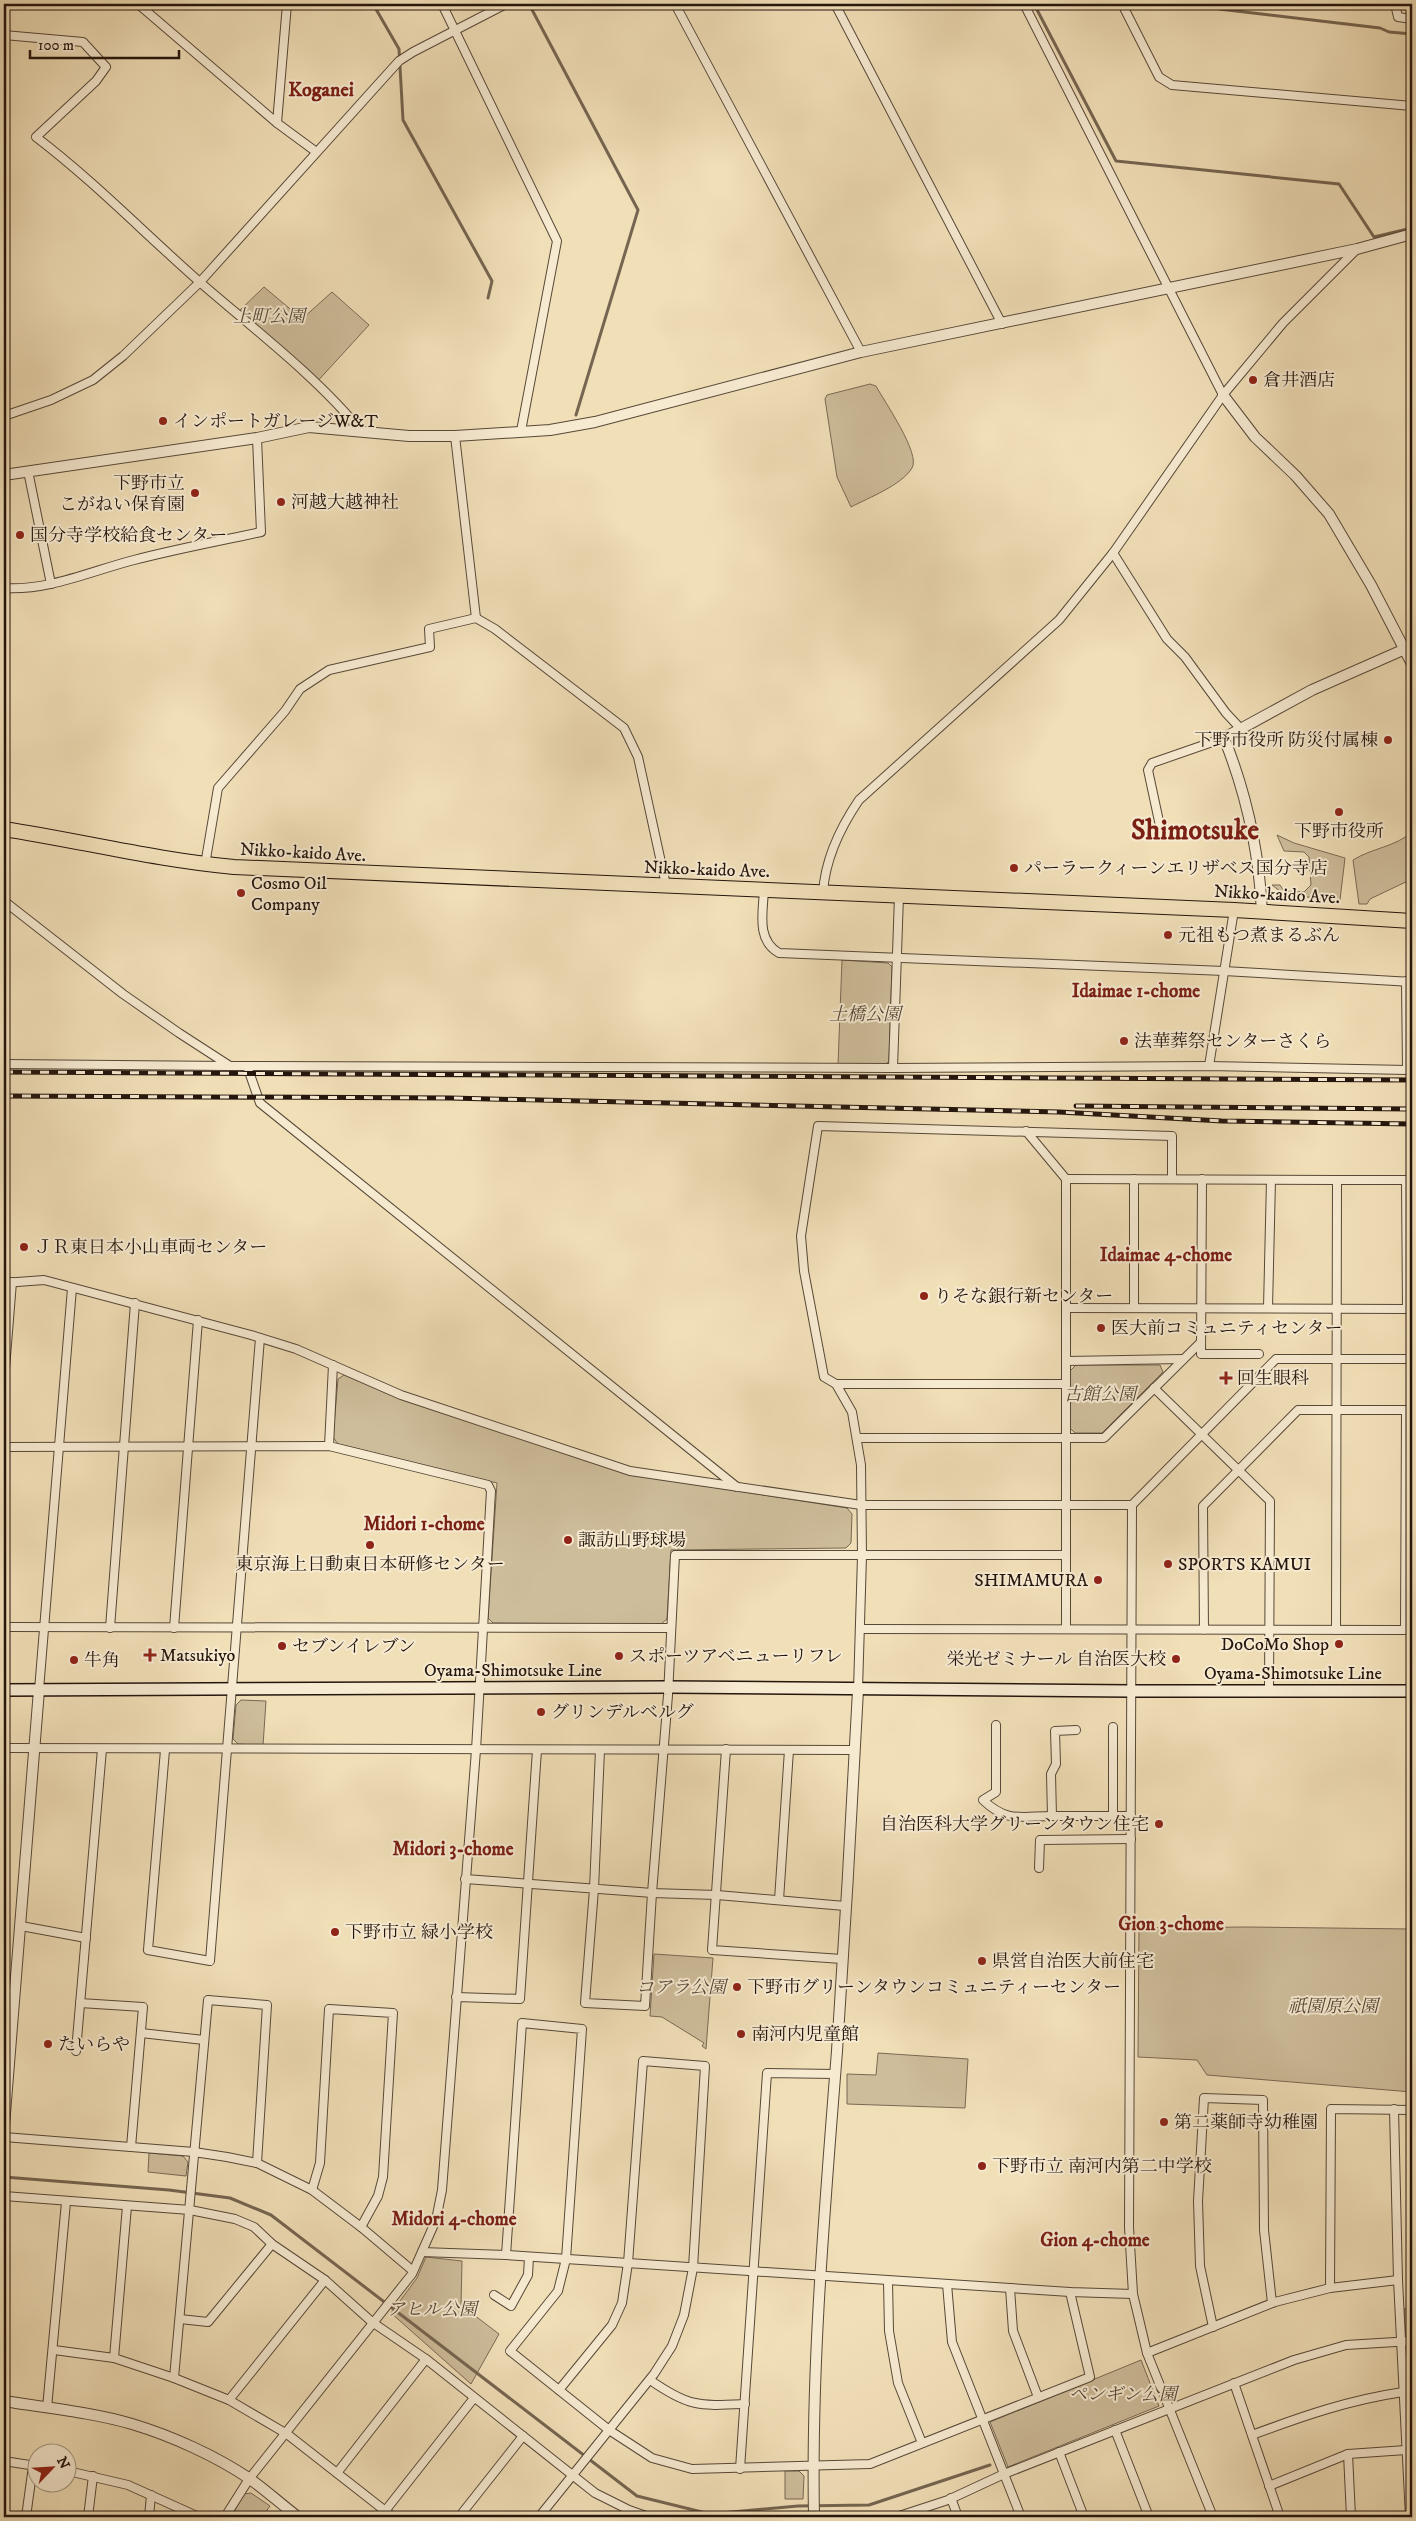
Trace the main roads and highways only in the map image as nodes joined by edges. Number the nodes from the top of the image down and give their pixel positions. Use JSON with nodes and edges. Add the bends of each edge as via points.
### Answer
{"nodes":[{"id":1,"x":4,"y":829,"type":"edge"},
{"id":2,"x":1412,"y":921,"type":"edge"},
{"id":3,"x":4,"y":1690,"type":"edge"},
{"id":4,"x":1412,"y":1691,"type":"edge"}],
"edges":[{"from":1,"to":2,"type":"highway","name":"Nikko-kaido Ave.","via":[[146,857],[205,865],[1234,910]]},
{"from":3,"to":4,"type":"main road","name":"Oyama-Shimotsuke Line","via":[[668,1686],[858,1690]]}]}
